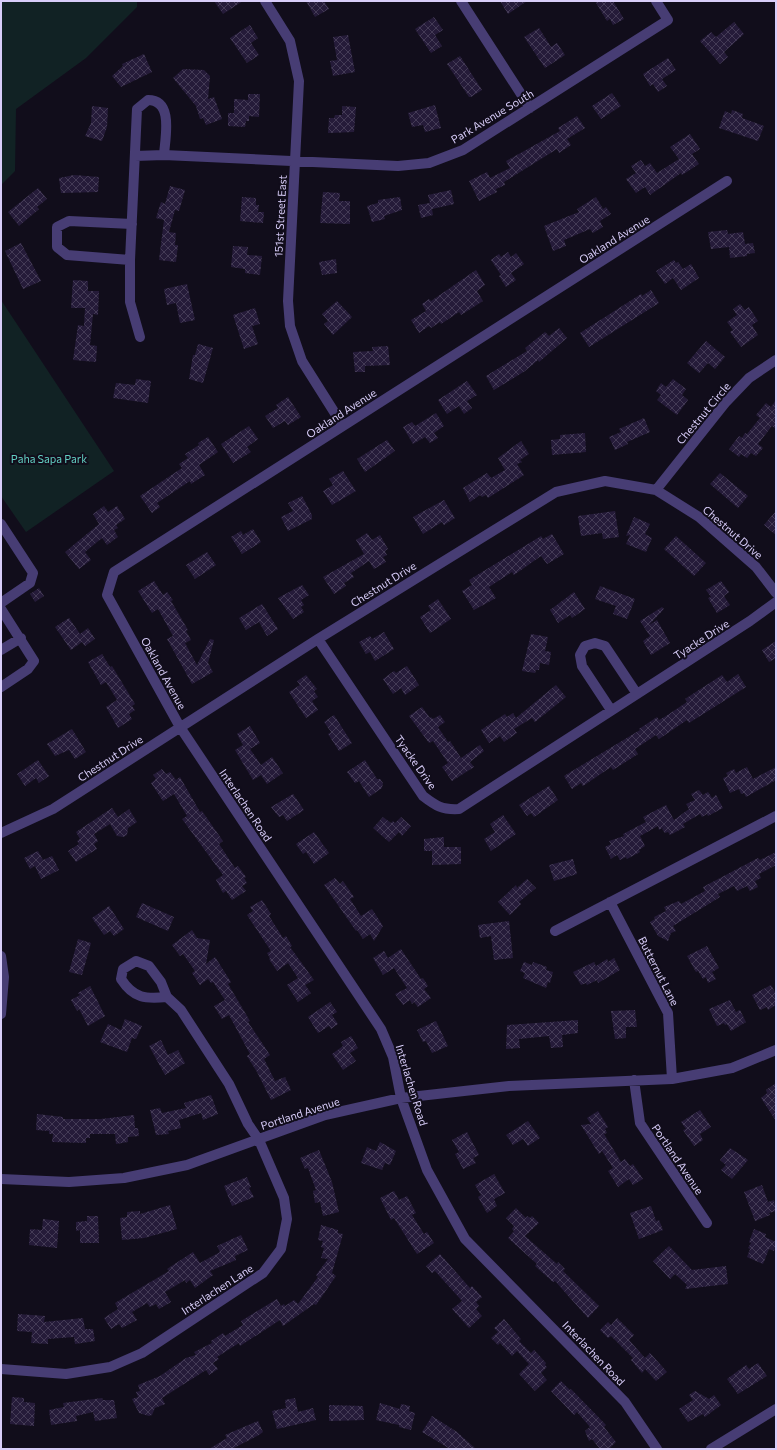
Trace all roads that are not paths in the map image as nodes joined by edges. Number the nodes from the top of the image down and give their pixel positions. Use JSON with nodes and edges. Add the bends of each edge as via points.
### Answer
{"nodes":[{"id":1,"x":265,"y":1,"type":"edge"},
{"id":2,"x":462,"y":1,"type":"edge"},
{"id":3,"x":656,"y":1,"type":"edge"},
{"id":4,"x":530,"y":108,"type":"junction"},
{"id":5,"x":164,"y":155,"type":"junction"},
{"id":6,"x":135,"y":156,"type":"junction"},
{"id":7,"x":295,"y":161,"type":"junction"},
{"id":8,"x":727,"y":181,"type":"dead end"},
{"id":9,"x":132,"y":224,"type":"junction"},
{"id":10,"x":130,"y":260,"type":"junction"},
{"id":11,"x":140,"y":337,"type":"dead end"},
{"id":12,"x":776,"y":360,"type":"edge"},
{"id":13,"x":343,"y":426,"type":"junction"},
{"id":14,"x":656,"y":490,"type":"junction"},
{"id":15,"x":1,"y":524,"type":"edge"},
{"id":16,"x":776,"y":593,"type":"edge"},
{"id":17,"x":776,"y":602,"type":"edge"},
{"id":18,"x":1,"y":603,"type":"edge"},
{"id":19,"x":1,"y":609,"type":"edge"},
{"id":20,"x":20,"y":638,"type":"junction"},
{"id":21,"x":318,"y":639,"type":"junction"},
{"id":22,"x":1,"y":650,"type":"edge"},
{"id":23,"x":1,"y":687,"type":"edge"},
{"id":24,"x":637,"y":694,"type":"junction"},
{"id":25,"x":611,"y":710,"type":"junction"},
{"id":26,"x":180,"y":727,"type":"junction"},
{"id":27,"x":776,"y":816,"type":"edge"},
{"id":28,"x":1,"y":833,"type":"edge"},
{"id":29,"x":610,"y":902,"type":"junction"},
{"id":30,"x":555,"y":931,"type":"dead end"},
{"id":31,"x":1,"y":956,"type":"edge"},
{"id":32,"x":167,"y":997,"type":"junction"},
{"id":33,"x":1,"y":1014,"type":"edge"},
{"id":34,"x":776,"y":1050,"type":"edge"},
{"id":35,"x":672,"y":1079,"type":"junction"},
{"id":36,"x":634,"y":1080,"type":"junction"},
{"id":37,"x":401,"y":1098,"type":"junction"},
{"id":38,"x":259,"y":1140,"type":"junction"},
{"id":39,"x":1,"y":1179,"type":"edge"},
{"id":40,"x":707,"y":1223,"type":"dead end"},
{"id":41,"x":1,"y":1369,"type":"edge"},
{"id":42,"x":776,"y":1409,"type":"edge"},
{"id":43,"x":657,"y":1449,"type":"edge"},
{"id":44,"x":711,"y":1449,"type":"edge"}],
"edges":[{"from":1,"to":7,"type":"street","name":"151st Street East","via":[[290,41],[298,81]]},
{"from":2,"to":4,"type":"street"},
{"from":3,"to":4,"type":"street","name":"Park Avenue South","via":[[668,20]]},
{"from":4,"to":7,"type":"street","name":"Park Avenue South","via":[[463,150],[429,163],[398,166]]},
{"from":5,"to":6,"type":"street","name":"Park Avenue South"},
{"from":5,"to":6,"type":"street","via":[[164,107],[160,103],[148,100],[137,108]]},
{"from":5,"to":7,"type":"street","name":"Park Avenue South"},
{"from":6,"to":9,"type":"street"},
{"from":7,"to":13,"type":"street","name":"151st Street East","via":[[288,301],[290,326],[302,361]]},
{"from":8,"to":13,"type":"street","name":"Oakland Avenue"},
{"from":9,"to":10,"type":"street"},
{"from":9,"to":10,"type":"street","via":[[69,221],[57,227],[57,247],[67,255]]},
{"from":10,"to":11,"type":"street","via":[[130,302]]},
{"from":12,"to":14,"type":"street","name":"Chestnut Circle","via":[[750,378],[726,402]]},
{"from":13,"to":26,"type":"street","name":"Oakland Avenue","via":[[114,572],[107,595]]},
{"from":14,"to":16,"type":"street","name":"Chestnut Drive","via":[[699,517],[756,567]]},
{"from":14,"to":21,"type":"street","name":"Chestnut Drive","via":[[605,481],[556,492]]},
{"from":15,"to":18,"type":"street","via":[[33,573],[30,583]]},
{"from":17,"to":24,"type":"street","name":"Tyacke Drive","via":[[750,622]]},
{"from":19,"to":20,"type":"street"},
{"from":20,"to":22,"type":"street"},
{"from":20,"to":23,"type":"street","via":[[34,661],[28,669]]},
{"from":21,"to":25,"type":"street","name":"Tyacke Drive","via":[[423,796],[445,810],[459,809]]},
{"from":21,"to":26,"type":"street","name":"Chestnut Drive"},
{"from":24,"to":25,"type":"street","name":"Tyacke Drive"},
{"from":24,"to":25,"type":"street","via":[[605,646],[595,643],[585,646],[580,655],[582,666]]},
{"from":26,"to":28,"type":"street","name":"Chestnut Drive","via":[[53,809]]},
{"from":26,"to":37,"type":"street","name":"Interlachen Road","via":[[381,1029],[393,1057]]},
{"from":27,"to":29,"type":"street"},
{"from":29,"to":30,"type":"street"},
{"from":29,"to":35,"type":"street","name":"Butternut Lane","via":[[668,1012]]},
{"from":31,"to":33,"type":"street","via":[[4,978]]},
{"from":32,"to":32,"type":"street","name":"Interlachen Lane","via":[[161,982],[149,966],[136,961],[123,969],[122,979],[128,989],[147,999]]},
{"from":32,"to":38,"type":"street","name":"Interlachen Lane","via":[[181,1010],[229,1084],[248,1124]]},
{"from":34,"to":35,"type":"street","name":"Portland Avenue","via":[[732,1068]]},
{"from":35,"to":36,"type":"street","name":"Portland Avenue"},
{"from":36,"to":37,"type":"street","name":"Portland Avenue","via":[[509,1086]]},
{"from":36,"to":40,"type":"street","name":"Portland Avenue","via":[[640,1123]]},
{"from":37,"to":38,"type":"street","name":"Portland Avenue","via":[[325,1116]]},
{"from":37,"to":43,"type":"street","name":"Interlachen Road","via":[[427,1170],[465,1239],[625,1402]]},
{"from":38,"to":39,"type":"street","name":"Portland Avenue","via":[[187,1165],[124,1178],[69,1182]]},
{"from":38,"to":41,"type":"street","name":"Interlachen Lane","via":[[284,1198],[287,1219],[281,1249],[263,1273],[142,1353],[110,1367],[66,1374]]},
{"from":42,"to":44,"type":"street"}]}
